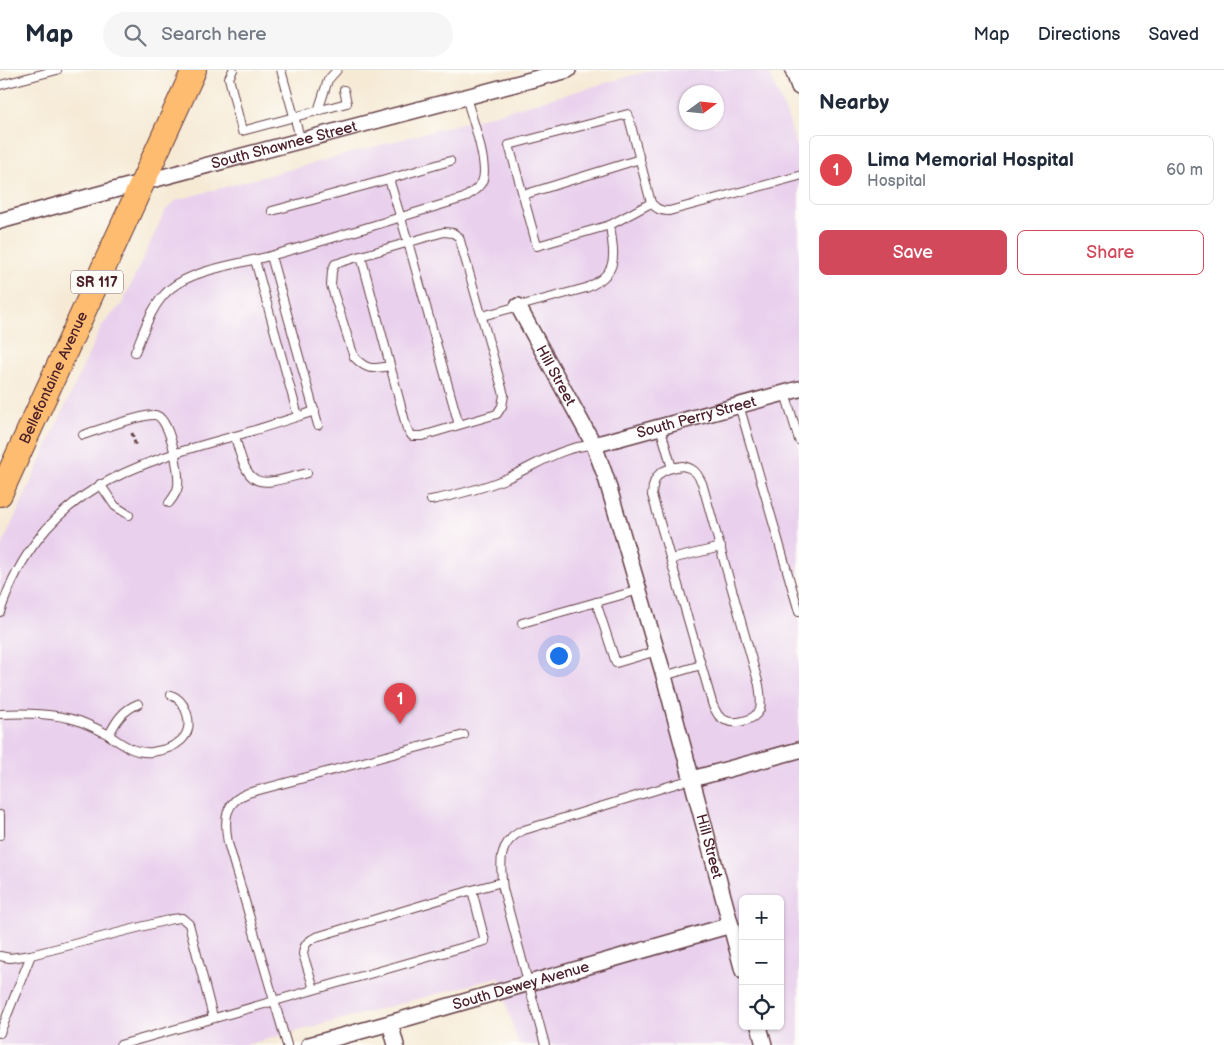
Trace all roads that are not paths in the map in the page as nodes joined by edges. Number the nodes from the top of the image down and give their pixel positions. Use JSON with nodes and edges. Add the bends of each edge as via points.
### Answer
{"nodes":[{"id":1,"x":57,"y":70,"type":"edge"},
{"id":2,"x":194,"y":70,"type":"edge"},
{"id":3,"x":233,"y":70,"type":"edge"},
{"id":4,"x":281,"y":70,"type":"edge"},
{"id":5,"x":568,"y":70,"type":"edge"},
{"id":6,"x":793,"y":70,"type":"edge"},
{"id":7,"x":339,"y":73,"type":"edge"},
{"id":8,"x":0,"y":85,"type":"edge"},
{"id":9,"x":799,"y":87,"type":"edge"},
{"id":10,"x":344,"y":90,"type":"dead end"},
{"id":11,"x":466,"y":97,"type":"junction"},
{"id":12,"x":318,"y":111,"type":"junction"},
{"id":13,"x":294,"y":117,"type":"junction"},
{"id":14,"x":301,"y":141,"type":"junction"},
{"id":15,"x":640,"y":159,"type":"junction"},
{"id":16,"x":450,"y":161,"type":"dead end"},
{"id":17,"x":799,"y":176,"type":"edge"},
{"id":18,"x":389,"y":179,"type":"junction"},
{"id":19,"x":143,"y":182,"type":"junction"},
{"id":20,"x":523,"y":195,"type":"junction"},
{"id":21,"x":651,"y":203,"type":"junction"},
{"id":22,"x":272,"y":211,"type":"dead end"},
{"id":23,"x":401,"y":217,"type":"junction"},
{"id":24,"x":0,"y":221,"type":"edge"},
{"id":25,"x":610,"y":225,"type":"junction"},
{"id":26,"x":408,"y":242,"type":"junction"},
{"id":27,"x":271,"y":256,"type":"junction"},
{"id":28,"x":361,"y":256,"type":"junction"},
{"id":29,"x":255,"y":260,"type":"junction"},
{"id":30,"x":518,"y":306,"type":"junction"},
{"id":31,"x":482,"y":316,"type":"junction"},
{"id":32,"x":135,"y":352,"type":"dead end"},
{"id":33,"x":390,"y":366,"type":"junction"},
{"id":34,"x":792,"y":391,"type":"edge"},
{"id":35,"x":739,"y":406,"type":"junction"},
{"id":36,"x":314,"y":412,"type":"junction"},
{"id":37,"x":298,"y":416,"type":"junction"},
{"id":38,"x":318,"y":425,"type":"dead end"},
{"id":39,"x":459,"y":425,"type":"junction"},
{"id":40,"x":660,"y":427,"type":"junction"},
{"id":41,"x":83,"y":435,"type":"dead end"},
{"id":42,"x":235,"y":436,"type":"junction"},
{"id":43,"x":799,"y":440,"type":"edge"},
{"id":44,"x":594,"y":445,"type":"junction"},
{"id":45,"x":174,"y":453,"type":"junction"},
{"id":46,"x":672,"y":468,"type":"junction"},
{"id":47,"x":307,"y":473,"type":"dead end"},
{"id":48,"x":100,"y":484,"type":"junction"},
{"id":49,"x":0,"y":494,"type":"edge"},
{"id":50,"x":431,"y":500,"type":"dead end"},
{"id":51,"x":169,"y":503,"type":"dead end"},
{"id":52,"x":129,"y":515,"type":"dead end"},
{"id":53,"x":721,"y":547,"type":"junction"},
{"id":54,"x":670,"y":559,"type":"junction"},
{"id":55,"x":639,"y":590,"type":"junction"},
{"id":56,"x":596,"y":602,"type":"junction"},
{"id":57,"x":0,"y":612,"type":"edge"},
{"id":58,"x":799,"y":612,"type":"edge"},
{"id":59,"x":522,"y":623,"type":"dead end"},
{"id":60,"x":657,"y":651,"type":"junction"},
{"id":61,"x":702,"y":665,"type":"junction"},
{"id":62,"x":664,"y":676,"type":"junction"},
{"id":63,"x":171,"y":695,"type":"dead end"},
{"id":64,"x":138,"y":704,"type":"dead end"},
{"id":65,"x":0,"y":714,"type":"edge"},
{"id":66,"x":464,"y":735,"type":"dead end"},
{"id":67,"x":109,"y":736,"type":"junction"},
{"id":68,"x":799,"y":750,"type":"edge"},
{"id":69,"x":692,"y":779,"type":"junction"},
{"id":70,"x":0,"y":815,"type":"edge"},
{"id":71,"x":0,"y":835,"type":"edge"},
{"id":72,"x":502,"y":882,"type":"junction"},
{"id":73,"x":472,"y":890,"type":"junction"},
{"id":74,"x":730,"y":925,"type":"junction"},
{"id":75,"x":0,"y":956,"type":"edge"},
{"id":76,"x":31,"y":956,"type":"junction"},
{"id":77,"x":739,"y":957,"type":"edge"},
{"id":78,"x":528,"y":984,"type":"junction"},
{"id":79,"x":314,"y":989,"type":"junction"},
{"id":80,"x":274,"y":1000,"type":"junction"},
{"id":81,"x":213,"y":1017,"type":"junction"},
{"id":82,"x":390,"y":1024,"type":"junction"},
{"id":83,"x":760,"y":1030,"type":"edge"},
{"id":84,"x":0,"y":1033,"type":"edge"},
{"id":85,"x":120,"y":1045,"type":"edge"},
{"id":86,"x":287,"y":1045,"type":"edge"},
{"id":87,"x":309,"y":1045,"type":"edge"},
{"id":88,"x":396,"y":1045,"type":"edge"},
{"id":89,"x":545,"y":1045,"type":"edge"},
{"id":90,"x":764,"y":1045,"type":"edge"}],
"edges":[{"from":1,"to":8,"type":"lane"},
{"from":2,"to":19,"type":"main road","name":"Bellefontaine Avenue","number":"SR 117"},
{"from":3,"to":13,"type":"lane","via":[[229,78],[242,131]]},
{"from":4,"to":13,"type":"lane"},
{"from":5,"to":11,"type":"street","name":"South Shawnee Street"},
{"from":6,"to":9,"type":"street"},
{"from":7,"to":12,"type":"lane","via":[[328,80]]},
{"from":10,"to":12,"type":"lane","via":[[347,103]]},
{"from":11,"to":14,"type":"street","name":"South Shawnee Street"},
{"from":11,"to":23,"type":"lane","via":[[485,165],[482,182],[464,198]]},
{"from":12,"to":13,"type":"lane"},
{"from":13,"to":14,"type":"lane"},
{"from":14,"to":19,"type":"street","name":"South Shawnee Street"},
{"from":15,"to":20,"type":"lane"},
{"from":15,"to":20,"type":"lane","via":[[628,114],[509,145]]},
{"from":15,"to":21,"type":"lane"},
{"from":16,"to":18,"type":"lane"},
{"from":17,"to":21,"type":"lane","via":[[668,211]]},
{"from":18,"to":22,"type":"lane"},
{"from":18,"to":23,"type":"lane"},
{"from":19,"to":24,"type":"street","name":"South Shawnee Street"},
{"from":19,"to":49,"type":"main road","name":"Bellefontaine Avenue","number":"SR 117"},
{"from":20,"to":25,"type":"lane","via":[[537,246]]},
{"from":21,"to":25,"type":"lane"},
{"from":23,"to":26,"type":"lane"},
{"from":23,"to":27,"type":"lane"},
{"from":25,"to":30,"type":"lane","via":[[614,253],[612,266],[600,281],[586,288]]},
{"from":26,"to":28,"type":"lane"},
{"from":26,"to":31,"type":"lane","via":[[444,232],[459,237]]},
{"from":26,"to":39,"type":"lane"},
{"from":27,"to":29,"type":"lane"},
{"from":27,"to":36,"type":"lane"},
{"from":28,"to":33,"type":"lane"},
{"from":28,"to":33,"type":"lane","via":[[335,264],[331,285],[354,358],[371,369]]},
{"from":29,"to":32,"type":"lane","via":[[195,275],[170,288],[154,308]]},
{"from":29,"to":37,"type":"lane"},
{"from":30,"to":31,"type":"lane"},
{"from":30,"to":44,"type":"street","name":"Hill Street"},
{"from":31,"to":39,"type":"lane","via":[[504,395],[502,406],[497,414]]},
{"from":33,"to":39,"type":"lane","via":[[412,436]]},
{"from":34,"to":35,"type":"street","name":"South Perry Street"},
{"from":34,"to":43,"type":"lane"},
{"from":35,"to":40,"type":"street","name":"South Perry Street"},
{"from":35,"to":58,"type":"lane"},
{"from":36,"to":37,"type":"lane"},
{"from":36,"to":38,"type":"lane"},
{"from":37,"to":42,"type":"lane"},
{"from":40,"to":44,"type":"street","name":"South Perry Street"},
{"from":40,"to":46,"type":"lane"},
{"from":41,"to":45,"type":"lane","via":[[154,415],[165,424]]},
{"from":42,"to":45,"type":"lane"},
{"from":42,"to":47,"type":"lane","via":[[245,468],[256,480],[270,483]]},
{"from":44,"to":50,"type":"lane","via":[[560,452],[493,484]]},
{"from":44,"to":55,"type":"street","name":"Hill Street"},
{"from":45,"to":48,"type":"lane","via":[[141,464]]},
{"from":45,"to":51,"type":"lane","via":[[178,485]]},
{"from":46,"to":53,"type":"lane","via":[[691,468],[698,474]]},
{"from":46,"to":54,"type":"lane","via":[[658,474],[652,482],[652,495]]},
{"from":48,"to":52,"type":"lane","via":[[115,506]]},
{"from":48,"to":57,"type":"lane","via":[[66,509],[37,541],[16,575]]},
{"from":53,"to":54,"type":"lane"},
{"from":53,"to":61,"type":"lane","via":[[759,685],[761,707],[756,715],[736,723],[720,717],[713,706]]},
{"from":54,"to":61,"type":"lane"},
{"from":55,"to":56,"type":"lane"},
{"from":55,"to":60,"type":"street","name":"Hill Street"},
{"from":56,"to":59,"type":"lane"},
{"from":56,"to":60,"type":"lane","via":[[616,663]]},
{"from":60,"to":62,"type":"street","name":"Hill Street"},
{"from":61,"to":62,"type":"lane"},
{"from":62,"to":69,"type":"street","name":"Hill Street"},
{"from":63,"to":67,"type":"lane","via":[[181,701],[189,720],[187,734],[176,745],[151,752],[139,751]]},
{"from":64,"to":67,"type":"lane","via":[[120,716]]},
{"from":65,"to":67,"type":"lane","via":[[46,714],[77,721]]},
{"from":66,"to":80,"type":"lane","via":[[248,793],[232,803],[226,820],[228,842]]},
{"from":68,"to":69,"type":"street"},
{"from":69,"to":72,"type":"lane","via":[[515,834],[504,848]]},
{"from":69,"to":74,"type":"street","name":"Hill Street"},
{"from":70,"to":71,"type":"lane"},
{"from":72,"to":73,"type":"lane"},
{"from":72,"to":78,"type":"lane"},
{"from":73,"to":79,"type":"lane","via":[[307,942],[303,954]]},
{"from":73,"to":79,"type":"lane","via":[[485,941]]},
{"from":74,"to":77,"type":"street","name":"Hill Street"},
{"from":74,"to":78,"type":"street","name":"South Dewey Avenue"},
{"from":75,"to":76,"type":"lane"},
{"from":76,"to":81,"type":"lane","via":[[182,918],[189,924]]},
{"from":76,"to":84,"type":"lane"},
{"from":78,"to":82,"type":"street","name":"South Dewey Avenue"},
{"from":78,"to":89,"type":"lane"},
{"from":79,"to":80,"type":"lane"},
{"from":80,"to":81,"type":"lane"},
{"from":80,"to":86,"type":"lane"},
{"from":81,"to":85,"type":"lane"},
{"from":82,"to":87,"type":"street","name":"South Dewey Avenue"},
{"from":82,"to":88,"type":"street"},
{"from":83,"to":90,"type":"street"}]}
